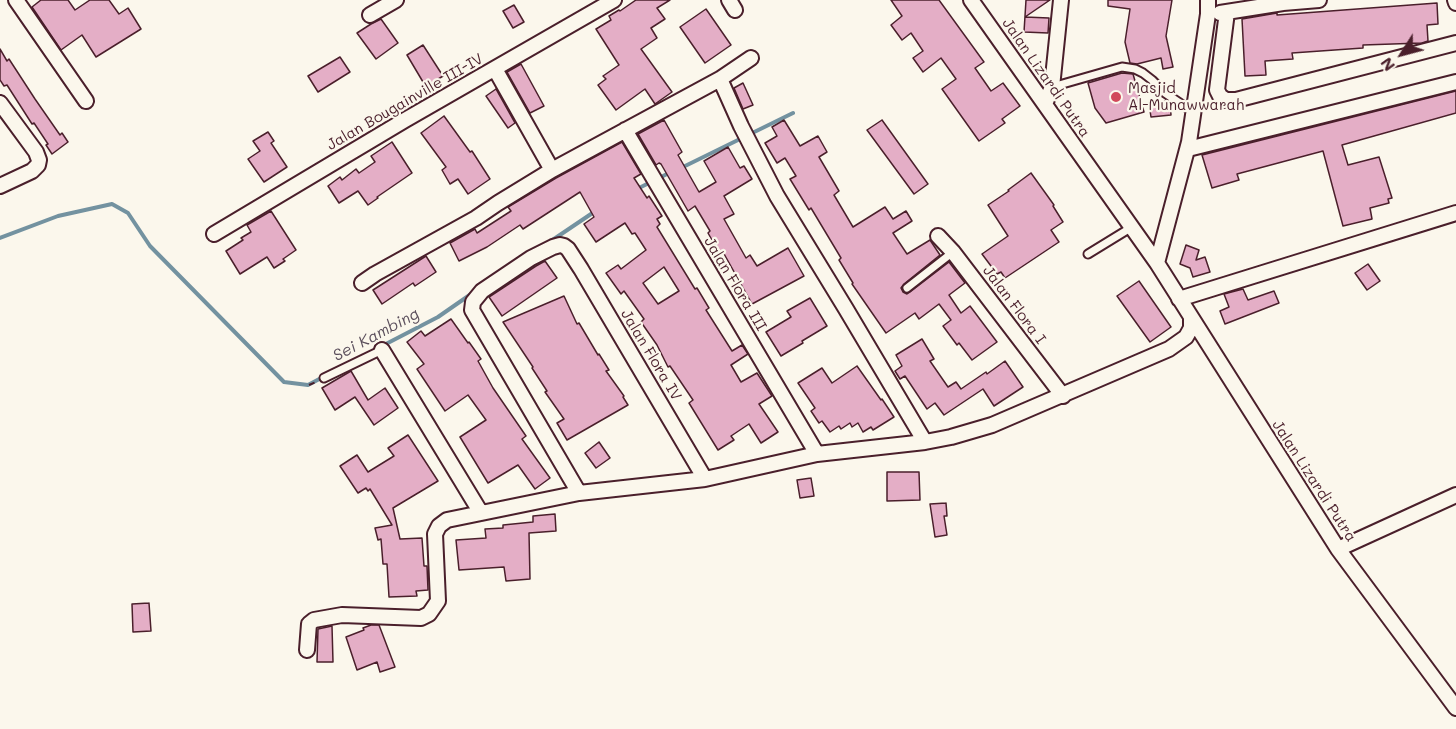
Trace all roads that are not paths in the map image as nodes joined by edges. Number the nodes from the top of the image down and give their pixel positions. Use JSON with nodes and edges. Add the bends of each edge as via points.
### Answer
{"nodes":[{"id":1,"x":16,"y":0,"type":"edge"},
{"id":2,"x":396,"y":0,"type":"edge"},
{"id":3,"x":614,"y":0,"type":"edge"},
{"id":4,"x":971,"y":0,"type":"edge"},
{"id":5,"x":1061,"y":0,"type":"edge"},
{"id":6,"x":1319,"y":0,"type":"edge"},
{"id":7,"x":1283,"y":1,"type":"edge"},
{"id":8,"x":1208,"y":7,"type":"edge"},
{"id":9,"x":1227,"y":12,"type":"junction"},
{"id":10,"x":370,"y":15,"type":"dead end"},
{"id":11,"x":1456,"y":43,"type":"edge"},
{"id":12,"x":751,"y":58,"type":"dead end"},
{"id":13,"x":495,"y":69,"type":"junction"},
{"id":14,"x":720,"y":79,"type":"junction"},
{"id":15,"x":1456,"y":82,"type":"edge"},
{"id":16,"x":1052,"y":87,"type":"junction"},
{"id":17,"x":86,"y":101,"type":"dead end"},
{"id":18,"x":0,"y":103,"type":"edge"},
{"id":19,"x":1045,"y":104,"type":"junction"},
{"id":20,"x":1193,"y":119,"type":"junction"},
{"id":21,"x":625,"y":130,"type":"junction"},
{"id":22,"x":1189,"y":146,"type":"junction"},
{"id":23,"x":552,"y":170,"type":"junction"},
{"id":24,"x":0,"y":186,"type":"edge"},
{"id":25,"x":1456,"y":213,"type":"edge"},
{"id":26,"x":1132,"y":227,"type":"junction"},
{"id":27,"x":214,"y":234,"type":"dead end"},
{"id":28,"x":938,"y":236,"type":"dead end"},
{"id":29,"x":953,"y":252,"type":"junction"},
{"id":30,"x":1088,"y":254,"type":"dead end"},
{"id":31,"x":1157,"y":263,"type":"junction"},
{"id":32,"x":362,"y":283,"type":"dead end"},
{"id":33,"x":907,"y":288,"type":"dead end"},
{"id":34,"x":1179,"y":299,"type":"junction"},
{"id":35,"x":1191,"y":318,"type":"junction"},
{"id":36,"x":382,"y":350,"type":"joint"},
{"id":37,"x":324,"y":378,"type":"dead end"},
{"id":38,"x":1063,"y":396,"type":"junction"},
{"id":39,"x":925,"y":442,"type":"junction"},
{"id":40,"x":817,"y":454,"type":"junction"},
{"id":41,"x":705,"y":479,"type":"junction"},
{"id":42,"x":579,"y":493,"type":"junction"},
{"id":43,"x":1456,"y":495,"type":"edge"},
{"id":44,"x":481,"y":513,"type":"junction"},
{"id":45,"x":1338,"y":549,"type":"junction"},
{"id":46,"x":307,"y":650,"type":"dead end"},
{"id":47,"x":1456,"y":708,"type":"edge"}],
"edges":[{"from":1,"to":17,"type":"street"},
{"from":2,"to":10,"type":"street"},
{"from":3,"to":13,"type":"street","name":"Jalan Bougainville III-IV"},
{"from":4,"to":19,"type":"street","name":"Jalan Lizardi Putra"},
{"from":5,"to":16,"type":"street"},
{"from":6,"to":7,"type":"street"},
{"from":7,"to":9,"type":"street"},
{"from":8,"to":9,"type":"street"},
{"from":8,"to":20,"type":"street"},
{"from":9,"to":11,"type":"street","via":[[1217,90],[1226,100]]},
{"from":12,"to":14,"type":"street"},
{"from":13,"to":23,"type":"street"},
{"from":13,"to":27,"type":"street","name":"Jalan Bougainville III-IV"},
{"from":14,"to":21,"type":"street"},
{"from":14,"to":39,"type":"street","via":[[777,196]]},
{"from":15,"to":22,"type":"street"},
{"from":16,"to":19,"type":"street"},
{"from":16,"to":20,"type":"lane","via":[[1122,67],[1135,69]]},
{"from":18,"to":24,"type":"street","via":[[39,160],[32,171]]},
{"from":19,"to":26,"type":"street","name":"Jalan Lizardi Putra"},
{"from":20,"to":22,"type":"street"},
{"from":21,"to":23,"type":"street"},
{"from":21,"to":40,"type":"street","name":"Jalan Flora III"},
{"from":22,"to":31,"type":"street"},
{"from":23,"to":32,"type":"street"},
{"from":25,"to":34,"type":"street"},
{"from":26,"to":30,"type":"lane"},
{"from":26,"to":31,"type":"street","name":"Jalan Lizardi Putra"},
{"from":28,"to":29,"type":"street","name":"Jalan Flora I"},
{"from":29,"to":33,"type":"lane"},
{"from":29,"to":38,"type":"street","name":"Jalan Flora I"},
{"from":31,"to":34,"type":"street","name":"Jalan Lizardi Putra"},
{"from":34,"to":35,"type":"street","name":"Jalan Lizardi Putra"},
{"from":35,"to":38,"type":"street","via":[[1186,337],[1169,349]]},
{"from":35,"to":45,"type":"street","name":"Jalan Lizardi Putra"},
{"from":36,"to":37,"type":"lane"},
{"from":36,"to":44,"type":"street"},
{"from":38,"to":39,"type":"street","via":[[992,425]]},
{"from":39,"to":40,"type":"street"},
{"from":40,"to":41,"type":"street"},
{"from":41,"to":42,"type":"street"},
{"from":41,"to":42,"type":"street","name":"Jalan Flora IV","via":[[568,249],[560,245],[531,258],[482,291],[472,310]]},
{"from":42,"to":44,"type":"street"},
{"from":43,"to":45,"type":"street"},
{"from":44,"to":46,"type":"street","via":[[447,520],[439,526],[435,534],[438,601],[429,614],[422,618],[342,615],[314,620],[309,624]]},
{"from":45,"to":47,"type":"street","name":"Jalan Lizardi Putra"}]}
